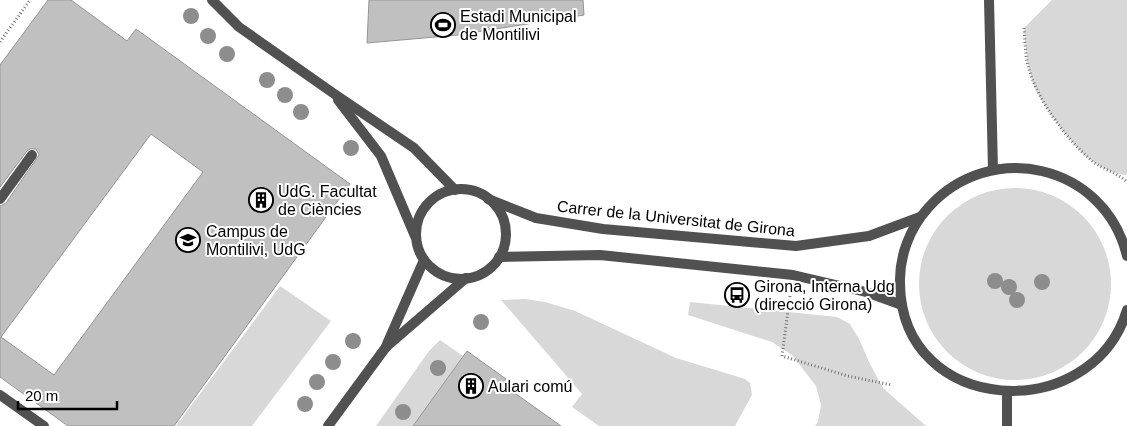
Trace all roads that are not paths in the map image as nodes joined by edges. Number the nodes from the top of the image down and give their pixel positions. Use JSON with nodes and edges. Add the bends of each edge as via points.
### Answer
{"nodes":[{"id":1,"x":212,"y":0,"type":"edge"},
{"id":2,"x":989,"y":0,"type":"edge"},
{"id":3,"x":333,"y":93,"type":"junction"},
{"id":4,"x":32,"y":155,"type":"dead end"},
{"id":5,"x":993,"y":170,"type":"junction"},
{"id":6,"x":454,"y":190,"type":"junction"},
{"id":7,"x":488,"y":198,"type":"junction"},
{"id":8,"x":0,"y":199,"type":"edge"},
{"id":9,"x":920,"y":217,"type":"junction"},
{"id":10,"x":417,"y":241,"type":"junction"},
{"id":11,"x":1127,"y":256,"type":"edge"},
{"id":12,"x":499,"y":257,"type":"junction"},
{"id":13,"x":424,"y":260,"type":"junction"},
{"id":14,"x":466,"y":278,"type":"junction"},
{"id":15,"x":902,"y":305,"type":"junction"},
{"id":16,"x":1127,"y":310,"type":"edge"},
{"id":17,"x":386,"y":347,"type":"junction"},
{"id":18,"x":0,"y":395,"type":"edge"},
{"id":19,"x":1007,"y":397,"type":"junction"},
{"id":20,"x":44,"y":426,"type":"edge"},
{"id":21,"x":328,"y":426,"type":"edge"},
{"id":22,"x":1008,"y":426,"type":"edge"}],
"edges":[{"from":1,"to":3,"type":"street","via":[[239,26]]},
{"from":2,"to":5,"type":"street"},
{"from":3,"to":6,"type":"street","via":[[414,148]]},
{"from":3,"to":10,"type":"street","via":[[381,156]]},
{"from":4,"to":8,"type":"street"},
{"from":5,"to":9,"type":"street","via":[[956,184]]},
{"from":5,"to":11,"type":"street","via":[[1022,168],[1041,171],[1076,186],[1105,210],[1120,235]]},
{"from":6,"to":7,"type":"street","via":[[472,191]]},
{"from":6,"to":10,"type":"street","via":[[443,193],[425,207],[416,229]]},
{"from":7,"to":9,"type":"street","name":"Carrer de la Universitat de Girona","via":[[536,218],[603,228],[796,246],[869,236]]},
{"from":7,"to":12,"type":"street","via":[[504,221],[506,233]]},
{"from":9,"to":15,"type":"street","via":[[910,235],[901,264]]},
{"from":10,"to":13,"type":"street"},
{"from":12,"to":14,"type":"street","via":[[486,272]]},
{"from":12,"to":15,"type":"street","via":[[600,255],[793,275],[866,292]]},
{"from":13,"to":14,"type":"street","via":[[438,273],[457,279]]},
{"from":13,"to":17,"type":"street"},
{"from":14,"to":17,"type":"street"},
{"from":15,"to":19,"type":"street","via":[[913,335],[939,369],[966,386]]},
{"from":16,"to":19,"type":"street","via":[[1110,348],[1082,376],[1046,393]]},
{"from":17,"to":21,"type":"street"},
{"from":18,"to":20,"type":"street"},
{"from":19,"to":22,"type":"street"}]}
